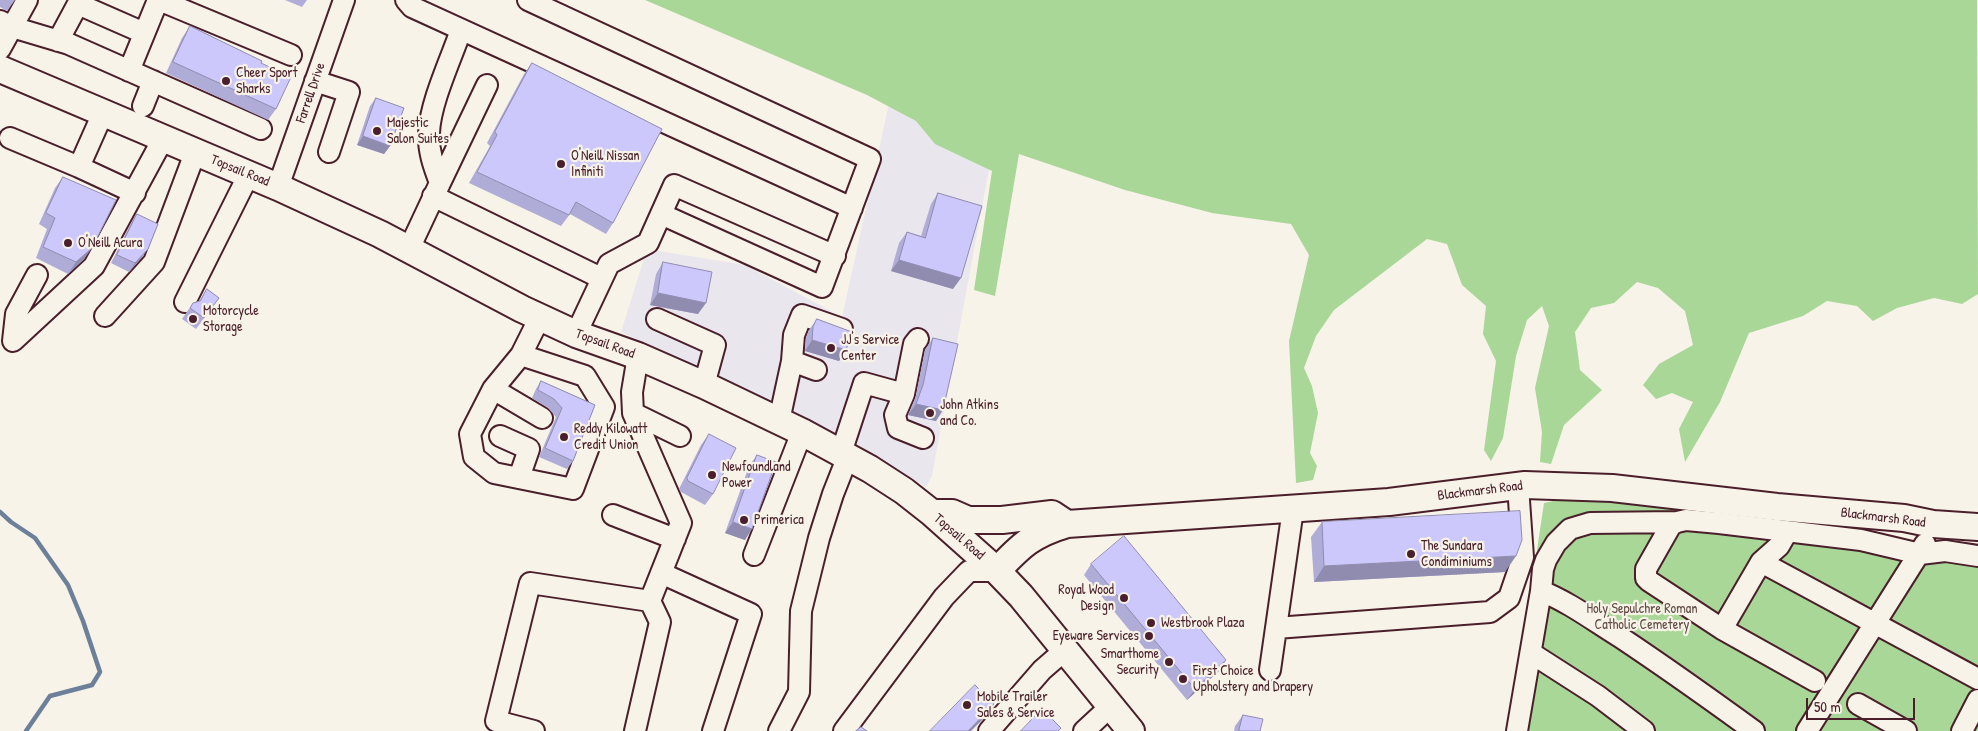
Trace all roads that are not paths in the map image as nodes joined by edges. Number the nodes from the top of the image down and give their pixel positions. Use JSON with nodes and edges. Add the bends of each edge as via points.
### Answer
{"nodes":[{"id":1,"x":27,"y":0,"type":"edge"},
{"id":2,"x":158,"y":0,"type":"edge"},
{"id":3,"x":344,"y":0,"type":"edge"},
{"id":4,"x":406,"y":0,"type":"edge"},
{"id":5,"x":528,"y":0,"type":"edge"},
{"id":6,"x":79,"y":2,"type":"edge"},
{"id":7,"x":6,"y":24,"type":"edge"},
{"id":8,"x":461,"y":30,"type":"junction"},
{"id":9,"x":144,"y":33,"type":"junction"},
{"id":10,"x":58,"y":41,"type":"junction"},
{"id":11,"x":290,"y":56,"type":"dead end"},
{"id":12,"x":2,"y":69,"type":"edge"},
{"id":13,"x":129,"y":71,"type":"junction"},
{"id":14,"x":153,"y":81,"type":"junction"},
{"id":15,"x":315,"y":81,"type":"junction"},
{"id":16,"x":487,"y":85,"type":"dead end"},
{"id":17,"x":143,"y":106,"type":"dead end"},
{"id":18,"x":103,"y":114,"type":"junction"},
{"id":19,"x":261,"y":129,"type":"dead end"},
{"id":20,"x":10,"y":138,"type":"dead end"},
{"id":21,"x":163,"y":139,"type":"junction"},
{"id":22,"x":328,"y":152,"type":"dead end"},
{"id":23,"x":195,"y":153,"type":"junction"},
{"id":24,"x":78,"y":167,"type":"junction"},
{"id":25,"x":249,"y":174,"type":"junction"},
{"id":26,"x":278,"y":187,"type":"junction"},
{"id":27,"x":436,"y":189,"type":"junction"},
{"id":28,"x":135,"y":193,"type":"junction"},
{"id":29,"x":852,"y":208,"type":"junction"},
{"id":30,"x":661,"y":214,"type":"junction"},
{"id":31,"x":409,"y":249,"type":"junction"},
{"id":32,"x":835,"y":256,"type":"junction"},
{"id":33,"x":37,"y":275,"type":"dead end"},
{"id":34,"x":601,"y":278,"type":"junction"},
{"id":35,"x":186,"y":302,"type":"dead end"},
{"id":36,"x":105,"y":316,"type":"dead end"},
{"id":37,"x":540,"y":317,"type":"junction"},
{"id":38,"x":657,"y":320,"type":"dead end"},
{"id":39,"x":850,"y":332,"type":"edge"},
{"id":40,"x":576,"y":334,"type":"junction"},
{"id":41,"x":918,"y":339,"type":"dead end"},
{"id":42,"x":521,"y":356,"type":"junction"},
{"id":43,"x":638,"y":356,"type":"junction"},
{"id":44,"x":792,"y":361,"type":"junction"},
{"id":45,"x":816,"y":370,"type":"dead end"},
{"id":46,"x":704,"y":384,"type":"junction"},
{"id":47,"x":493,"y":389,"type":"junction"},
{"id":48,"x":904,"y":394,"type":"junction"},
{"id":49,"x":633,"y":413,"type":"junction"},
{"id":50,"x":542,"y":418,"type":"dead end"},
{"id":51,"x":791,"y":426,"type":"junction"},
{"id":52,"x":500,"y":436,"type":"dead end"},
{"id":53,"x":680,"y":436,"type":"dead end"},
{"id":54,"x":923,"y":438,"type":"dead end"},
{"id":55,"x":844,"y":454,"type":"junction"},
{"id":56,"x":519,"y":478,"type":"junction"},
{"id":57,"x":1518,"y":486,"type":"junction"},
{"id":58,"x":1293,"y":509,"type":"junction"},
{"id":59,"x":932,"y":513,"type":"junction"},
{"id":60,"x":613,"y":515,"type":"dead end"},
{"id":61,"x":1677,"y":522,"type":"junction"},
{"id":62,"x":1067,"y":524,"type":"junction"},
{"id":63,"x":1934,"y":524,"type":"junction"},
{"id":64,"x":1978,"y":527,"type":"edge"},
{"id":65,"x":1787,"y":532,"type":"junction"},
{"id":66,"x":675,"y":539,"type":"junction"},
{"id":67,"x":1920,"y":554,"type":"junction"},
{"id":68,"x":754,"y":555,"type":"dead end"},
{"id":69,"x":1978,"y":556,"type":"edge"},
{"id":70,"x":1761,"y":562,"type":"junction"},
{"id":71,"x":997,"y":571,"type":"junction"},
{"id":72,"x":661,"y":573,"type":"junction"},
{"id":73,"x":1541,"y":591,"type":"junction"},
{"id":74,"x":650,"y":601,"type":"junction"},
{"id":75,"x":1874,"y":623,"type":"junction"},
{"id":76,"x":1276,"y":628,"type":"junction"},
{"id":77,"x":1722,"y":629,"type":"junction"},
{"id":78,"x":1065,"y":650,"type":"junction"},
{"id":79,"x":1531,"y":654,"type":"junction"},
{"id":80,"x":1270,"y":670,"type":"dead end"},
{"id":81,"x":1978,"y":679,"type":"edge"},
{"id":82,"x":1815,"y":681,"type":"dead end"},
{"id":83,"x":1978,"y":700,"type":"edge"},
{"id":84,"x":1858,"y":704,"type":"dead end"},
{"id":85,"x":1111,"y":706,"type":"junction"},
{"id":86,"x":534,"y":731,"type":"edge"},
{"id":87,"x":635,"y":731,"type":"edge"},
{"id":88,"x":713,"y":731,"type":"edge"},
{"id":89,"x":780,"y":731,"type":"edge"},
{"id":90,"x":844,"y":731,"type":"edge"},
{"id":91,"x":989,"y":731,"type":"edge"},
{"id":92,"x":1084,"y":731,"type":"edge"},
{"id":93,"x":1130,"y":731,"type":"edge"},
{"id":94,"x":1518,"y":731,"type":"edge"},
{"id":95,"x":1644,"y":731,"type":"edge"},
{"id":96,"x":1754,"y":731,"type":"edge"},
{"id":97,"x":1807,"y":731,"type":"edge"},
{"id":98,"x":1906,"y":731,"type":"edge"},
{"id":99,"x":1962,"y":731,"type":"edge"}],
"edges":[{"from":1,"to":7,"type":"street"},
{"from":2,"to":9,"type":"street"},
{"from":2,"to":11,"type":"street"},
{"from":3,"to":15,"type":"street","name":"Farrell Drive"},
{"from":4,"to":8,"type":"street","via":[[412,7]]},
{"from":5,"to":29,"type":"street","via":[[870,159]]},
{"from":6,"to":9,"type":"street"},
{"from":6,"to":10,"type":"street"},
{"from":7,"to":10,"type":"street"},
{"from":7,"to":12,"type":"street"},
{"from":8,"to":27,"type":"street","via":[[436,96],[429,133]]},
{"from":8,"to":29,"type":"street"},
{"from":9,"to":13,"type":"street"},
{"from":10,"to":13,"type":"street"},
{"from":12,"to":18,"type":"main road","name":"Topsail Road"},
{"from":13,"to":14,"type":"street"},
{"from":14,"to":17,"type":"street"},
{"from":14,"to":19,"type":"street"},
{"from":15,"to":22,"type":"street","via":[[350,92]]},
{"from":15,"to":26,"type":"street","name":"Farrell Drive"},
{"from":16,"to":27,"type":"street"},
{"from":18,"to":21,"type":"main road","name":"Topsail Road"},
{"from":18,"to":24,"type":"street"},
{"from":20,"to":24,"type":"street"},
{"from":21,"to":23,"type":"main road","name":"Topsail Road"},
{"from":21,"to":28,"type":"street"},
{"from":23,"to":25,"type":"main road","name":"Topsail Road"},
{"from":23,"to":36,"type":"street","via":[[154,262]]},
{"from":24,"to":28,"type":"street"},
{"from":25,"to":26,"type":"main road","name":"Topsail Road"},
{"from":25,"to":35,"type":"street"},
{"from":26,"to":31,"type":"main road","name":"Topsail Road"},
{"from":27,"to":31,"type":"street"},
{"from":27,"to":34,"type":"street"},
{"from":28,"to":33,"type":"street","via":[[94,266],[13,341],[16,314]]},
{"from":29,"to":32,"type":"street"},
{"from":30,"to":32,"type":"street","via":[[674,185]]},
{"from":30,"to":32,"type":"street","via":[[822,287]]},
{"from":30,"to":34,"type":"street","via":[[648,243],[609,264]]},
{"from":31,"to":37,"type":"main road","name":"Topsail Road"},
{"from":34,"to":40,"type":"street"},
{"from":37,"to":40,"type":"main road","name":"Topsail Road"},
{"from":37,"to":42,"type":"street"},
{"from":38,"to":46,"type":"street","via":[[715,345]]},
{"from":39,"to":44,"type":"street","via":[[802,315],[794,335]]},
{"from":40,"to":43,"type":"main road","name":"Topsail Road"},
{"from":41,"to":48,"type":"street","via":[[914,344]]},
{"from":42,"to":47,"type":"street"},
{"from":42,"to":56,"type":"street","via":[[585,376],[604,407],[573,489]]},
{"from":43,"to":46,"type":"main road","name":"Topsail Road"},
{"from":43,"to":49,"type":"street","via":[[632,392]]},
{"from":44,"to":45,"type":"street"},
{"from":44,"to":51,"type":"street"},
{"from":46,"to":51,"type":"main road","name":"Topsail Road"},
{"from":47,"to":50,"type":"street"},
{"from":47,"to":56,"type":"street","via":[[470,434],[474,457],[494,473]]},
{"from":48,"to":54,"type":"street","via":[[895,415],[898,428]]},
{"from":48,"to":55,"type":"street","via":[[864,383]]},
{"from":49,"to":53,"type":"street"},
{"from":49,"to":66,"type":"street","via":[[682,523]]},
{"from":51,"to":55,"type":"main road","name":"Topsail Road"},
{"from":51,"to":68,"type":"street"},
{"from":52,"to":56,"type":"street","via":[[529,449]]},
{"from":55,"to":59,"type":"main road","name":"Topsail Road","via":[[904,491]]},
{"from":55,"to":89,"type":"street","via":[[801,611],[800,692]]},
{"from":57,"to":58,"type":"main road","name":"Blackmarsh Road","via":[[1389,502]]},
{"from":57,"to":63,"type":"main road","name":"Blackmarsh Road","via":[[1612,488],[1777,508],[1904,518]]},
{"from":57,"to":76,"type":"street","via":[[1523,557],[1510,598],[1490,612]]},
{"from":58,"to":62,"type":"main road","name":"Blackmarsh Road"},
{"from":58,"to":76,"type":"street"},
{"from":59,"to":62,"type":"main road","via":[[952,513],[968,520],[1052,514]]},
{"from":59,"to":71,"type":"main road","name":"Topsail Road"},
{"from":60,"to":66,"type":"street"},
{"from":61,"to":65,"type":"street"},
{"from":61,"to":73,"type":"street","via":[[1590,523],[1570,529],[1546,560]]},
{"from":61,"to":77,"type":"street","via":[[1666,531],[1646,569],[1646,578]]},
{"from":62,"to":71,"type":"main road","name":"Blackmarsh Road","via":[[1032,537]]},
{"from":63,"to":64,"type":"main road","name":"Blackmarsh Road"},
{"from":63,"to":67,"type":"street"},
{"from":65,"to":67,"type":"street","via":[[1861,540]]},
{"from":65,"to":70,"type":"street","via":[[1779,546]]},
{"from":66,"to":72,"type":"street"},
{"from":67,"to":69,"type":"street","via":[[1945,551]]},
{"from":67,"to":75,"type":"street"},
{"from":70,"to":75,"type":"street"},
{"from":70,"to":77,"type":"street"},
{"from":71,"to":78,"type":"main road","name":"Topsail Road"},
{"from":71,"to":90,"type":"street","via":[[969,571],[961,579]]},
{"from":72,"to":74,"type":"street"},
{"from":72,"to":88,"type":"street","via":[[751,614]]},
{"from":73,"to":79,"type":"street"},
{"from":73,"to":96,"type":"street","via":[[1561,600],[1678,676]]},
{"from":74,"to":86,"type":"street","via":[[530,583],[496,721]]},
{"from":74,"to":87,"type":"street","via":[[660,622]]},
{"from":75,"to":81,"type":"street"},
{"from":75,"to":97,"type":"street"},
{"from":76,"to":80,"type":"street"},
{"from":77,"to":82,"type":"street"},
{"from":78,"to":85,"type":"main road","name":"Topsail Road"},
{"from":78,"to":91,"type":"street","via":[[1042,670]]},
{"from":79,"to":94,"type":"street"},
{"from":79,"to":95,"type":"street","via":[[1598,696]]},
{"from":83,"to":99,"type":"street"},
{"from":84,"to":98,"type":"street"},
{"from":85,"to":92,"type":"street"},
{"from":85,"to":93,"type":"main road","name":"Topsail Road"}]}
